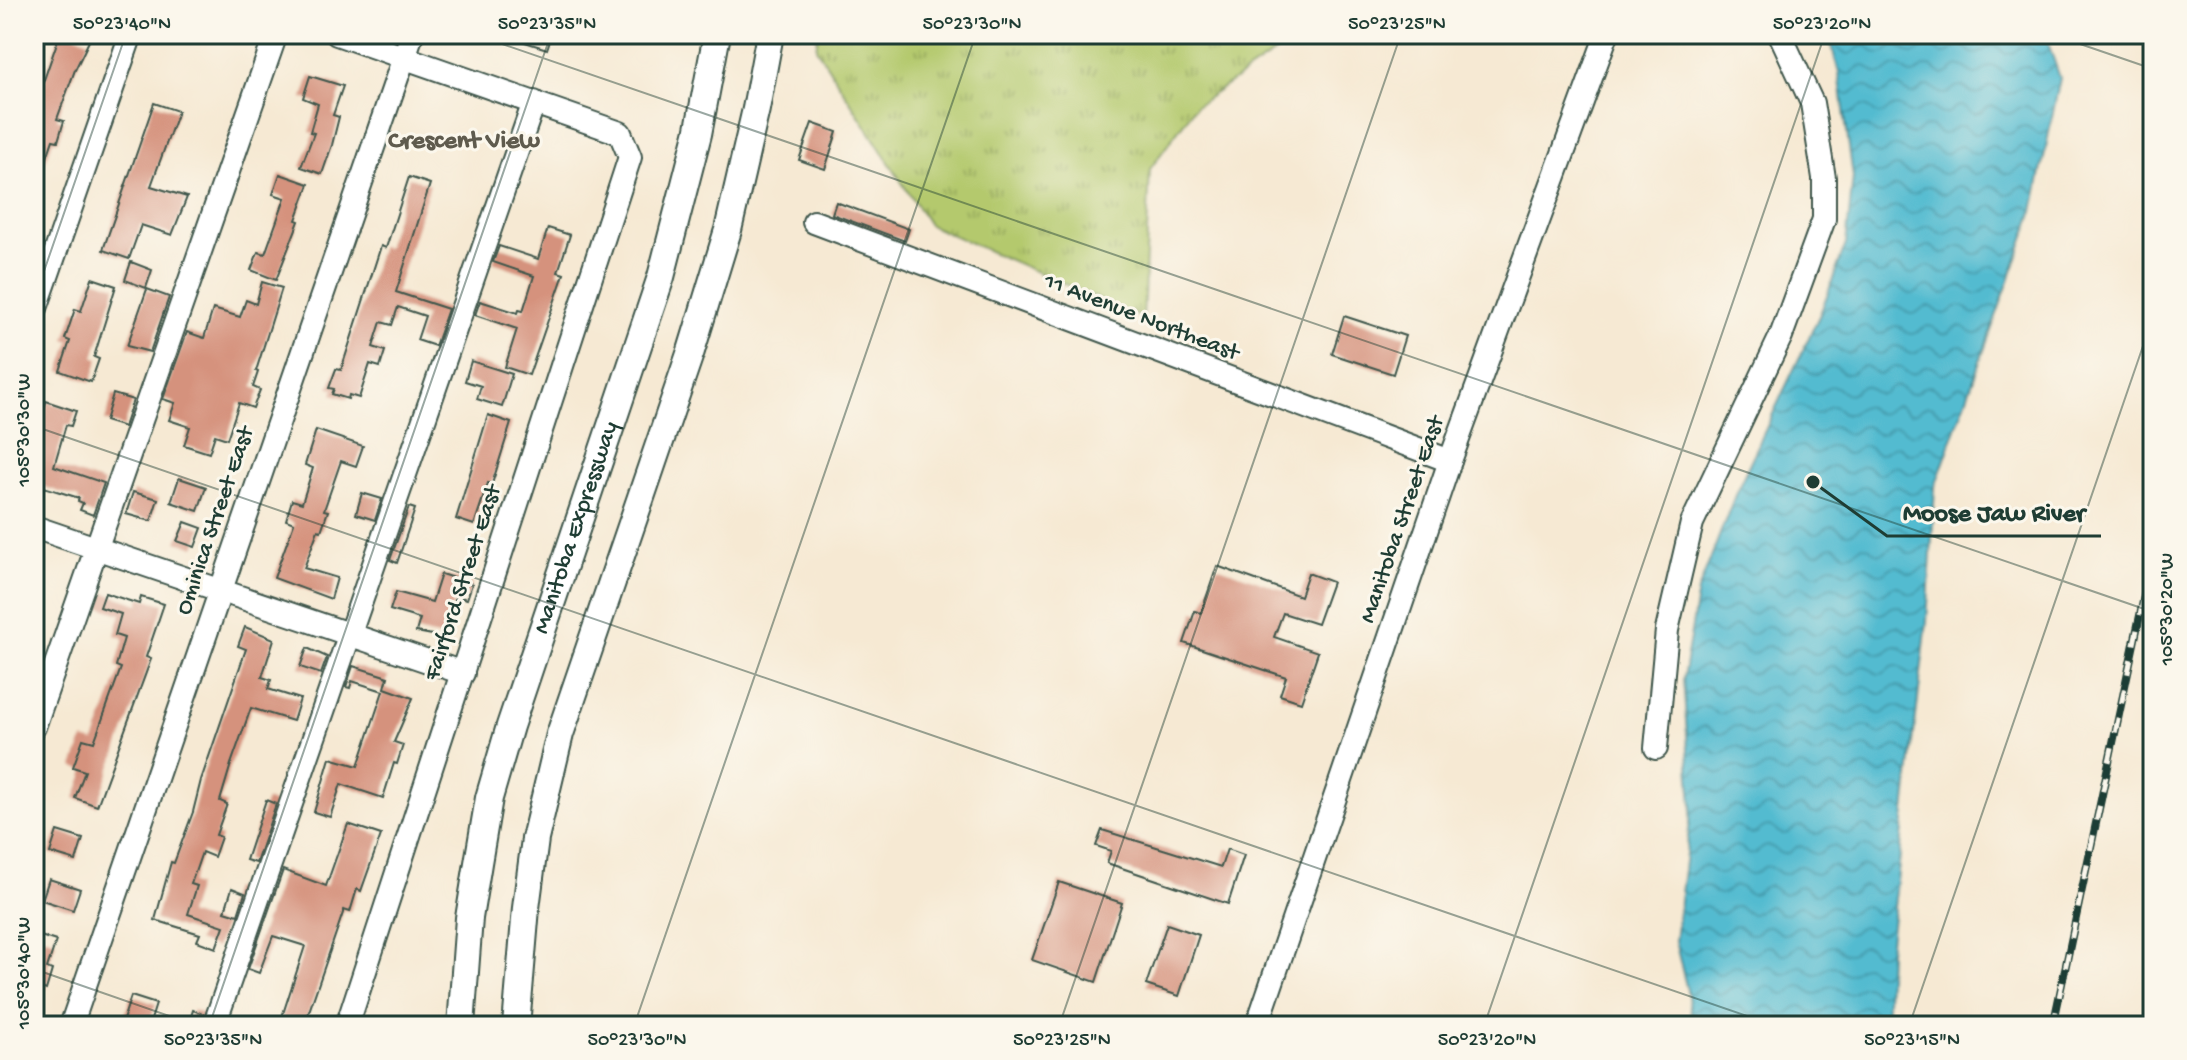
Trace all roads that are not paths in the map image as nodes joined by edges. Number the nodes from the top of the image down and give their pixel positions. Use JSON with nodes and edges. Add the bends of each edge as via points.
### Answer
{"nodes":[{"id":1,"x":131,"y":34,"type":"edge"},
{"id":2,"x":276,"y":34,"type":"edge"},
{"id":3,"x":337,"y":34,"type":"edge"},
{"id":4,"x":412,"y":34,"type":"edge"},
{"id":5,"x":717,"y":34,"type":"edge"},
{"id":6,"x":770,"y":34,"type":"edge"},
{"id":7,"x":1607,"y":34,"type":"edge"},
{"id":8,"x":1780,"y":34,"type":"edge"},
{"id":9,"x":403,"y":56,"type":"junction"},
{"id":10,"x":534,"y":102,"type":"junction"},
{"id":11,"x":814,"y":222,"type":"dead end"},
{"id":12,"x":34,"y":314,"type":"edge"},
{"id":13,"x":1450,"y":461,"type":"junction"},
{"id":14,"x":34,"y":527,"type":"edge"},
{"id":15,"x":95,"y":549,"type":"junction"},
{"id":16,"x":219,"y":590,"type":"junction"},
{"id":17,"x":348,"y":633,"type":"junction"},
{"id":18,"x":463,"y":673,"type":"junction"},
{"id":19,"x":34,"y":727,"type":"edge"},
{"id":20,"x":1656,"y":748,"type":"dead end"},
{"id":21,"x":71,"y":1026,"type":"edge"},
{"id":22,"x":214,"y":1026,"type":"edge"},
{"id":23,"x":347,"y":1026,"type":"edge"},
{"id":24,"x":461,"y":1026,"type":"edge"},
{"id":25,"x":516,"y":1026,"type":"edge"},
{"id":26,"x":1257,"y":1026,"type":"edge"}],
"edges":[{"from":1,"to":12,"type":"street"},
{"from":2,"to":15,"type":"street"},
{"from":3,"to":9,"type":"street"},
{"from":4,"to":9,"type":"street","name":"Ominica Street East"},
{"from":5,"to":24,"type":"main road","name":"Manitoba Expressway","via":[[661,277],[489,798],[469,918]]},
{"from":6,"to":25,"type":"main road","name":"Manitoba Expressway","via":[[728,230],[560,734],[535,839]]},
{"from":7,"to":13,"type":"street","name":"Manitoba Street East"},
{"from":8,"to":20,"type":"street","via":[[1812,103],[1824,178],[1824,219],[1781,336],[1692,523],[1667,630]]},
{"from":9,"to":10,"type":"street"},
{"from":9,"to":16,"type":"street","name":"Ominica Street East"},
{"from":10,"to":17,"type":"street"},
{"from":10,"to":18,"type":"street","name":"Fairford Street East","via":[[620,133],[630,157]]},
{"from":11,"to":13,"type":"street","name":"11 Avenue Northeast"},
{"from":13,"to":26,"type":"street","name":"Manitoba Street East"},
{"from":14,"to":15,"type":"street"},
{"from":15,"to":16,"type":"street"},
{"from":15,"to":19,"type":"street"},
{"from":16,"to":17,"type":"street"},
{"from":16,"to":21,"type":"street","name":"Ominica Street East"},
{"from":17,"to":18,"type":"street"},
{"from":17,"to":22,"type":"street"},
{"from":18,"to":23,"type":"street","name":"Fairford Street East"}]}
